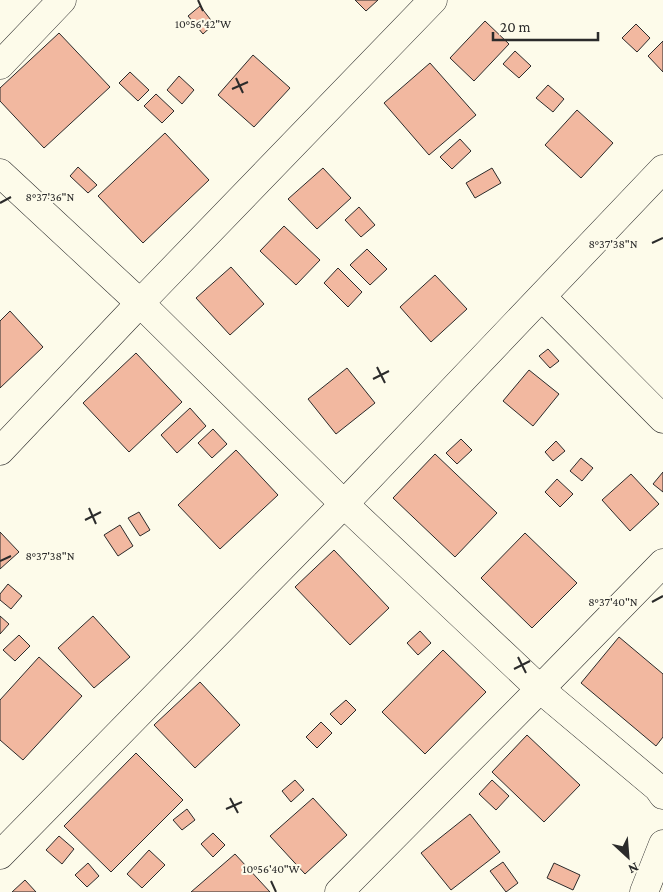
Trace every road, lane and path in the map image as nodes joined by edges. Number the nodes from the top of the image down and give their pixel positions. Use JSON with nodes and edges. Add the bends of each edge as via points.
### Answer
{"nodes":[{"id":1,"x":62,"y":0,"type":"edge"},
{"id":2,"x":432,"y":0,"type":"edge"},
{"id":3,"x":0,"y":65,"type":"edge"},
{"id":4,"x":663,"y":169,"type":"edge"},
{"id":5,"x":0,"y":173,"type":"edge"},
{"id":6,"x":542,"y":297,"type":"junction"},
{"id":7,"x":140,"y":303,"type":"junction"},
{"id":8,"x":663,"y":419,"type":"edge"},
{"id":9,"x":0,"y":451,"type":"edge"},
{"id":10,"x":344,"y":504,"type":"junction"},
{"id":11,"x":663,"y":563,"type":"edge"},
{"id":12,"x":540,"y":690,"type":"junction"},
{"id":13,"x":663,"y":795,"type":"edge"},
{"id":14,"x":663,"y":844,"type":"edge"},
{"id":15,"x":0,"y":855,"type":"edge"},
{"id":16,"x":339,"y":892,"type":"edge"},
{"id":17,"x":644,"y":892,"type":"edge"}],
"edges":[{"from":1,"to":3,"type":"street"},
{"from":2,"to":7,"type":"street"},
{"from":4,"to":6,"type":"street"},
{"from":5,"to":7,"type":"street"},
{"from":6,"to":8,"type":"street"},
{"from":6,"to":10,"type":"street"},
{"from":7,"to":9,"type":"street"},
{"from":7,"to":10,"type":"street"},
{"from":10,"to":12,"type":"street"},
{"from":10,"to":15,"type":"street"},
{"from":11,"to":12,"type":"street"},
{"from":12,"to":13,"type":"street"},
{"from":12,"to":16,"type":"street"},
{"from":14,"to":17,"type":"street"}]}
